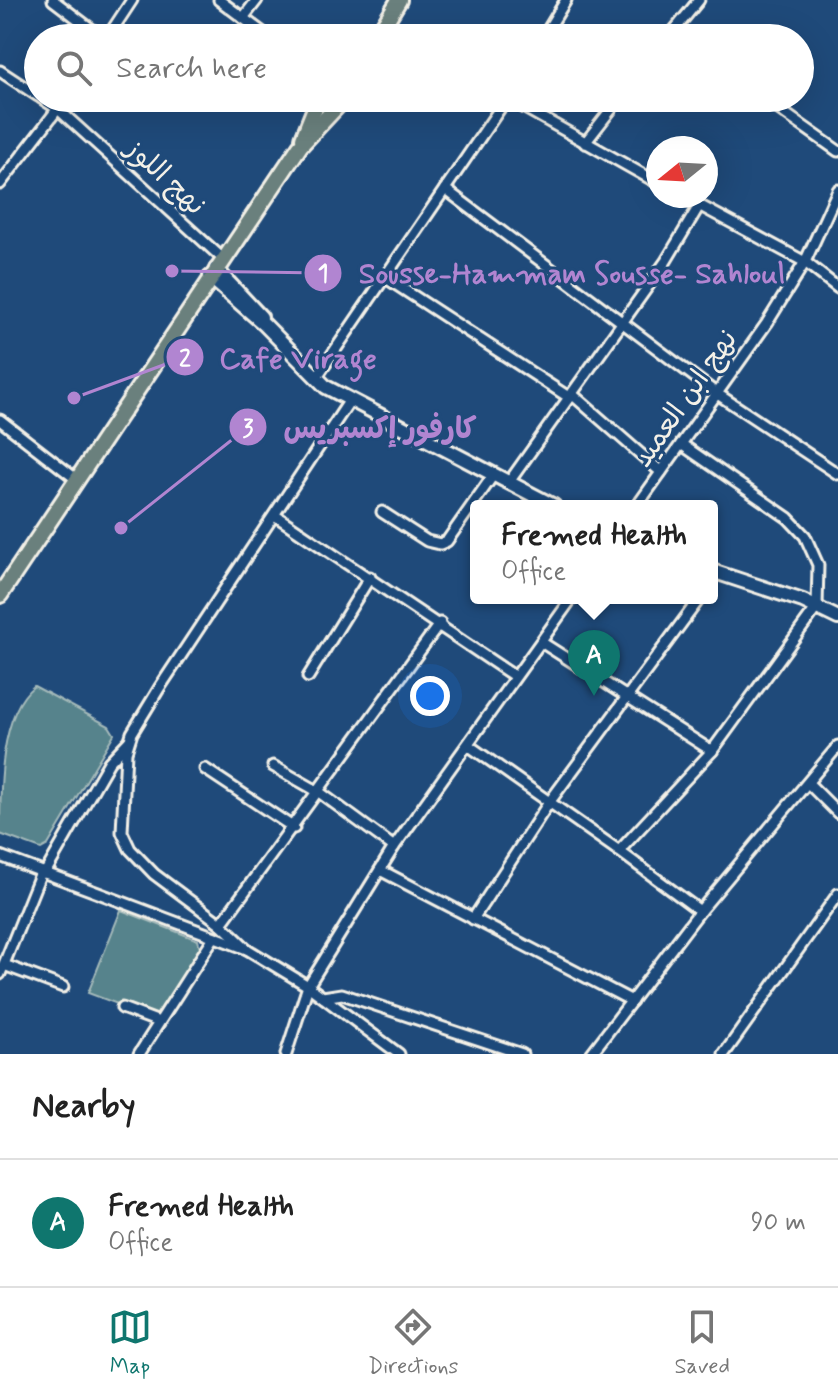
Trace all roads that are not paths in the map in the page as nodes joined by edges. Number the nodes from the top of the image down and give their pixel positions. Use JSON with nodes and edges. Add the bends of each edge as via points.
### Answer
{"nodes":[{"id":1,"x":53,"y":0,"type":"edge"},
{"id":2,"x":132,"y":0,"type":"edge"},
{"id":3,"x":219,"y":0,"type":"edge"},
{"id":4,"x":257,"y":0,"type":"edge"},
{"id":5,"x":399,"y":0,"type":"edge"},
{"id":6,"x":566,"y":0,"type":"edge"},
{"id":7,"x":699,"y":0,"type":"edge"},
{"id":8,"x":243,"y":18,"type":"junction"},
{"id":9,"x":86,"y":24,"type":"edge"},
{"id":10,"x":115,"y":24,"type":"edge"},
{"id":11,"x":251,"y":24,"type":"edge"},
{"id":12,"x":383,"y":24,"type":"edge"},
{"id":13,"x":551,"y":24,"type":"edge"},
{"id":14,"x":682,"y":24,"type":"edge"},
{"id":15,"x":0,"y":71,"type":"edge"},
{"id":16,"x":24,"y":87,"type":"edge"},
{"id":17,"x":56,"y":112,"type":"edge"},
{"id":18,"x":61,"y":112,"type":"edge"},
{"id":19,"x":313,"y":112,"type":"edge"},
{"id":20,"x":333,"y":112,"type":"edge"},
{"id":21,"x":497,"y":112,"type":"edge"},
{"id":22,"x":531,"y":112,"type":"edge"},
{"id":23,"x":609,"y":112,"type":"edge"},
{"id":24,"x":783,"y":112,"type":"edge"},
{"id":25,"x":585,"y":143,"type":"junction"},
{"id":26,"x":300,"y":146,"type":"junction"},
{"id":27,"x":838,"y":151,"type":"edge"},
{"id":28,"x":646,"y":176,"type":"edge"},
{"id":29,"x":0,"y":184,"type":"edge"},
{"id":30,"x":445,"y":189,"type":"junction"},
{"id":31,"x":838,"y":190,"type":"edge"},
{"id":32,"x":698,"y":208,"type":"edge"},
{"id":33,"x":703,"y":208,"type":"edge"},
{"id":34,"x":805,"y":262,"type":"junction"},
{"id":35,"x":216,"y":269,"type":"junction"},
{"id":36,"x":386,"y":278,"type":"junction"},
{"id":37,"x":838,"y":288,"type":"edge"},
{"id":38,"x":625,"y":321,"type":"junction"},
{"id":39,"x":316,"y":378,"type":"junction"},
{"id":40,"x":716,"y":393,"type":"junction"},
{"id":41,"x":572,"y":396,"type":"junction"},
{"id":42,"x":350,"y":400,"type":"junction"},
{"id":43,"x":0,"y":420,"type":"edge"},
{"id":44,"x":681,"y":444,"type":"junction"},
{"id":45,"x":661,"y":472,"type":"junction"},
{"id":46,"x":494,"y":474,"type":"junction"},
{"id":47,"x":838,"y":474,"type":"edge"},
{"id":48,"x":76,"y":479,"type":"junction"},
{"id":49,"x":509,"y":482,"type":"junction"},
{"id":50,"x":476,"y":500,"type":"edge"},
{"id":51,"x":543,"y":500,"type":"edge"},
{"id":52,"x":641,"y":500,"type":"edge"},
{"id":53,"x":470,"y":508,"type":"edge"},
{"id":54,"x":382,"y":512,"type":"dead end"},
{"id":55,"x":276,"y":516,"type":"junction"},
{"id":56,"x":370,"y":577,"type":"junction"},
{"id":57,"x":718,"y":577,"type":"edge"},
{"id":58,"x":0,"y":595,"type":"edge"},
{"id":59,"x":568,"y":604,"type":"edge"},
{"id":60,"x":696,"y":604,"type":"edge"},
{"id":61,"x":817,"y":607,"type":"junction"},
{"id":62,"x":838,"y":618,"type":"edge"},
{"id":63,"x":440,"y":623,"type":"junction"},
{"id":64,"x":541,"y":642,"type":"junction"},
{"id":65,"x":514,"y":676,"type":"junction"},
{"id":66,"x":308,"y":677,"type":"dead end"},
{"id":67,"x":629,"y":695,"type":"junction"},
{"id":68,"x":130,"y":740,"type":"junction"},
{"id":69,"x":468,"y":745,"type":"junction"},
{"id":70,"x":838,"y":746,"type":"edge"},
{"id":71,"x":712,"y":751,"type":"junction"},
{"id":72,"x":273,"y":766,"type":"dead end"},
{"id":73,"x":205,"y":769,"type":"dead end"},
{"id":74,"x":809,"y":784,"type":"junction"},
{"id":75,"x":319,"y":792,"type":"junction"},
{"id":76,"x":548,"y":804,"type":"junction"},
{"id":77,"x":838,"y":813,"type":"edge"},
{"id":78,"x":294,"y":828,"type":"junction"},
{"id":79,"x":394,"y":847,"type":"junction"},
{"id":80,"x":619,"y":851,"type":"junction"},
{"id":81,"x":0,"y":856,"type":"edge"},
{"id":82,"x":380,"y":870,"type":"junction"},
{"id":83,"x":43,"y":873,"type":"junction"},
{"id":84,"x":838,"y":894,"type":"edge"},
{"id":85,"x":700,"y":911,"type":"junction"},
{"id":86,"x":473,"y":919,"type":"junction"},
{"id":87,"x":221,"y":924,"type":"junction"},
{"id":88,"x":214,"y":937,"type":"junction"},
{"id":89,"x":247,"y":949,"type":"junction"},
{"id":90,"x":2,"y":970,"type":"edge"},
{"id":91,"x":308,"y":986,"type":"junction"},
{"id":92,"x":63,"y":987,"type":"dead end"},
{"id":93,"x":323,"y":997,"type":"junction"},
{"id":94,"x":632,"y":1001,"type":"junction"},
{"id":95,"x":122,"y":1008,"type":"dead end"},
{"id":96,"x":159,"y":1022,"type":"junction"},
{"id":97,"x":139,"y":1054,"type":"edge"},
{"id":98,"x":286,"y":1054,"type":"edge"},
{"id":99,"x":399,"y":1054,"type":"edge"},
{"id":100,"x":522,"y":1054,"type":"edge"},
{"id":101,"x":591,"y":1054,"type":"edge"},
{"id":102,"x":724,"y":1054,"type":"edge"}],
"edges":[{"from":1,"to":9,"type":"street"},
{"from":2,"to":10,"type":"street"},
{"from":3,"to":8,"type":"street"},
{"from":4,"to":8,"type":"street"},
{"from":5,"to":12,"type":"main road"},
{"from":6,"to":13,"type":"street"},
{"from":7,"to":14,"type":"street"},
{"from":8,"to":11,"type":"street"},
{"from":15,"to":16,"type":"street","name":"نهج اللوز"},
{"from":17,"to":29,"type":"street"},
{"from":18,"to":35,"type":"street","name":"نهج اللوز"},
{"from":19,"to":26,"type":"main road"},
{"from":20,"to":26,"type":"main road"},
{"from":21,"to":30,"type":"street"},
{"from":22,"to":25,"type":"street"},
{"from":23,"to":25,"type":"street"},
{"from":24,"to":27,"type":"street"},
{"from":25,"to":28,"type":"street"},
{"from":26,"to":35,"type":"main road"},
{"from":30,"to":36,"type":"street"},
{"from":30,"to":38,"type":"street"},
{"from":31,"to":34,"type":"street","name":"نهج ابن العميد"},
{"from":32,"to":38,"type":"street"},
{"from":33,"to":34,"type":"street"},
{"from":34,"to":37,"type":"street"},
{"from":34,"to":40,"type":"street","name":"نهج ابن العميد"},
{"from":35,"to":39,"type":"street"},
{"from":35,"to":48,"type":"main road"},
{"from":36,"to":39,"type":"street"},
{"from":36,"to":41,"type":"street"},
{"from":38,"to":40,"type":"street"},
{"from":38,"to":41,"type":"street"},
{"from":39,"to":42,"type":"street"},
{"from":40,"to":44,"type":"street","name":"نهج ابن العميد"},
{"from":40,"to":47,"type":"street"},
{"from":41,"to":45,"type":"street"},
{"from":41,"to":49,"type":"street"},
{"from":42,"to":46,"type":"street"},
{"from":42,"to":55,"type":"street"},
{"from":43,"to":48,"type":"street"},
{"from":44,"to":45,"type":"street","name":"نهج ابن العميد"},
{"from":44,"to":61,"type":"street","via":[[788,518],[805,536],[818,565]]},
{"from":45,"to":52,"type":"street","name":"نهج ابن العميد"},
{"from":46,"to":49,"type":"street"},
{"from":46,"to":50,"type":"street"},
{"from":48,"to":58,"type":"main road"},
{"from":49,"to":51,"type":"street"},
{"from":53,"to":54,"type":"street","via":[[440,544]]},
{"from":55,"to":56,"type":"street"},
{"from":55,"to":68,"type":"street"},
{"from":56,"to":63,"type":"street"},
{"from":56,"to":66,"type":"street"},
{"from":57,"to":61,"type":"street"},
{"from":59,"to":64,"type":"street"},
{"from":60,"to":67,"type":"street"},
{"from":61,"to":62,"type":"street"},
{"from":61,"to":71,"type":"street"},
{"from":63,"to":65,"type":"street"},
{"from":63,"to":75,"type":"street"},
{"from":64,"to":65,"type":"street"},
{"from":64,"to":67,"type":"street"},
{"from":65,"to":69,"type":"street"},
{"from":67,"to":71,"type":"street"},
{"from":67,"to":76,"type":"street"},
{"from":68,"to":83,"type":"street","via":[[109,762]]},
{"from":68,"to":87,"type":"street","via":[[122,832],[130,849],[154,874]]},
{"from":69,"to":76,"type":"street"},
{"from":69,"to":79,"type":"street"},
{"from":70,"to":74,"type":"street"},
{"from":71,"to":80,"type":"street"},
{"from":72,"to":75,"type":"street"},
{"from":73,"to":78,"type":"street"},
{"from":74,"to":77,"type":"street"},
{"from":74,"to":85,"type":"street"},
{"from":75,"to":78,"type":"street"},
{"from":75,"to":79,"type":"street"},
{"from":76,"to":80,"type":"street"},
{"from":76,"to":86,"type":"street"},
{"from":78,"to":87,"type":"street"},
{"from":79,"to":82,"type":"street"},
{"from":80,"to":85,"type":"street"},
{"from":81,"to":83,"type":"street"},
{"from":82,"to":86,"type":"street"},
{"from":82,"to":91,"type":"street"},
{"from":83,"to":88,"type":"street"},
{"from":83,"to":90,"type":"street"},
{"from":84,"to":102,"type":"street"},
{"from":85,"to":94,"type":"street"},
{"from":86,"to":94,"type":"street"},
{"from":87,"to":89,"type":"street"},
{"from":88,"to":89,"type":"street"},
{"from":88,"to":96,"type":"street"},
{"from":89,"to":91,"type":"street"},
{"from":90,"to":92,"type":"street"},
{"from":91,"to":93,"type":"street"},
{"from":91,"to":98,"type":"street"},
{"from":93,"to":99,"type":"street"},
{"from":93,"to":100,"type":"street","via":[[342,994]]},
{"from":94,"to":101,"type":"street"},
{"from":95,"to":96,"type":"street"},
{"from":96,"to":97,"type":"street"}]}
